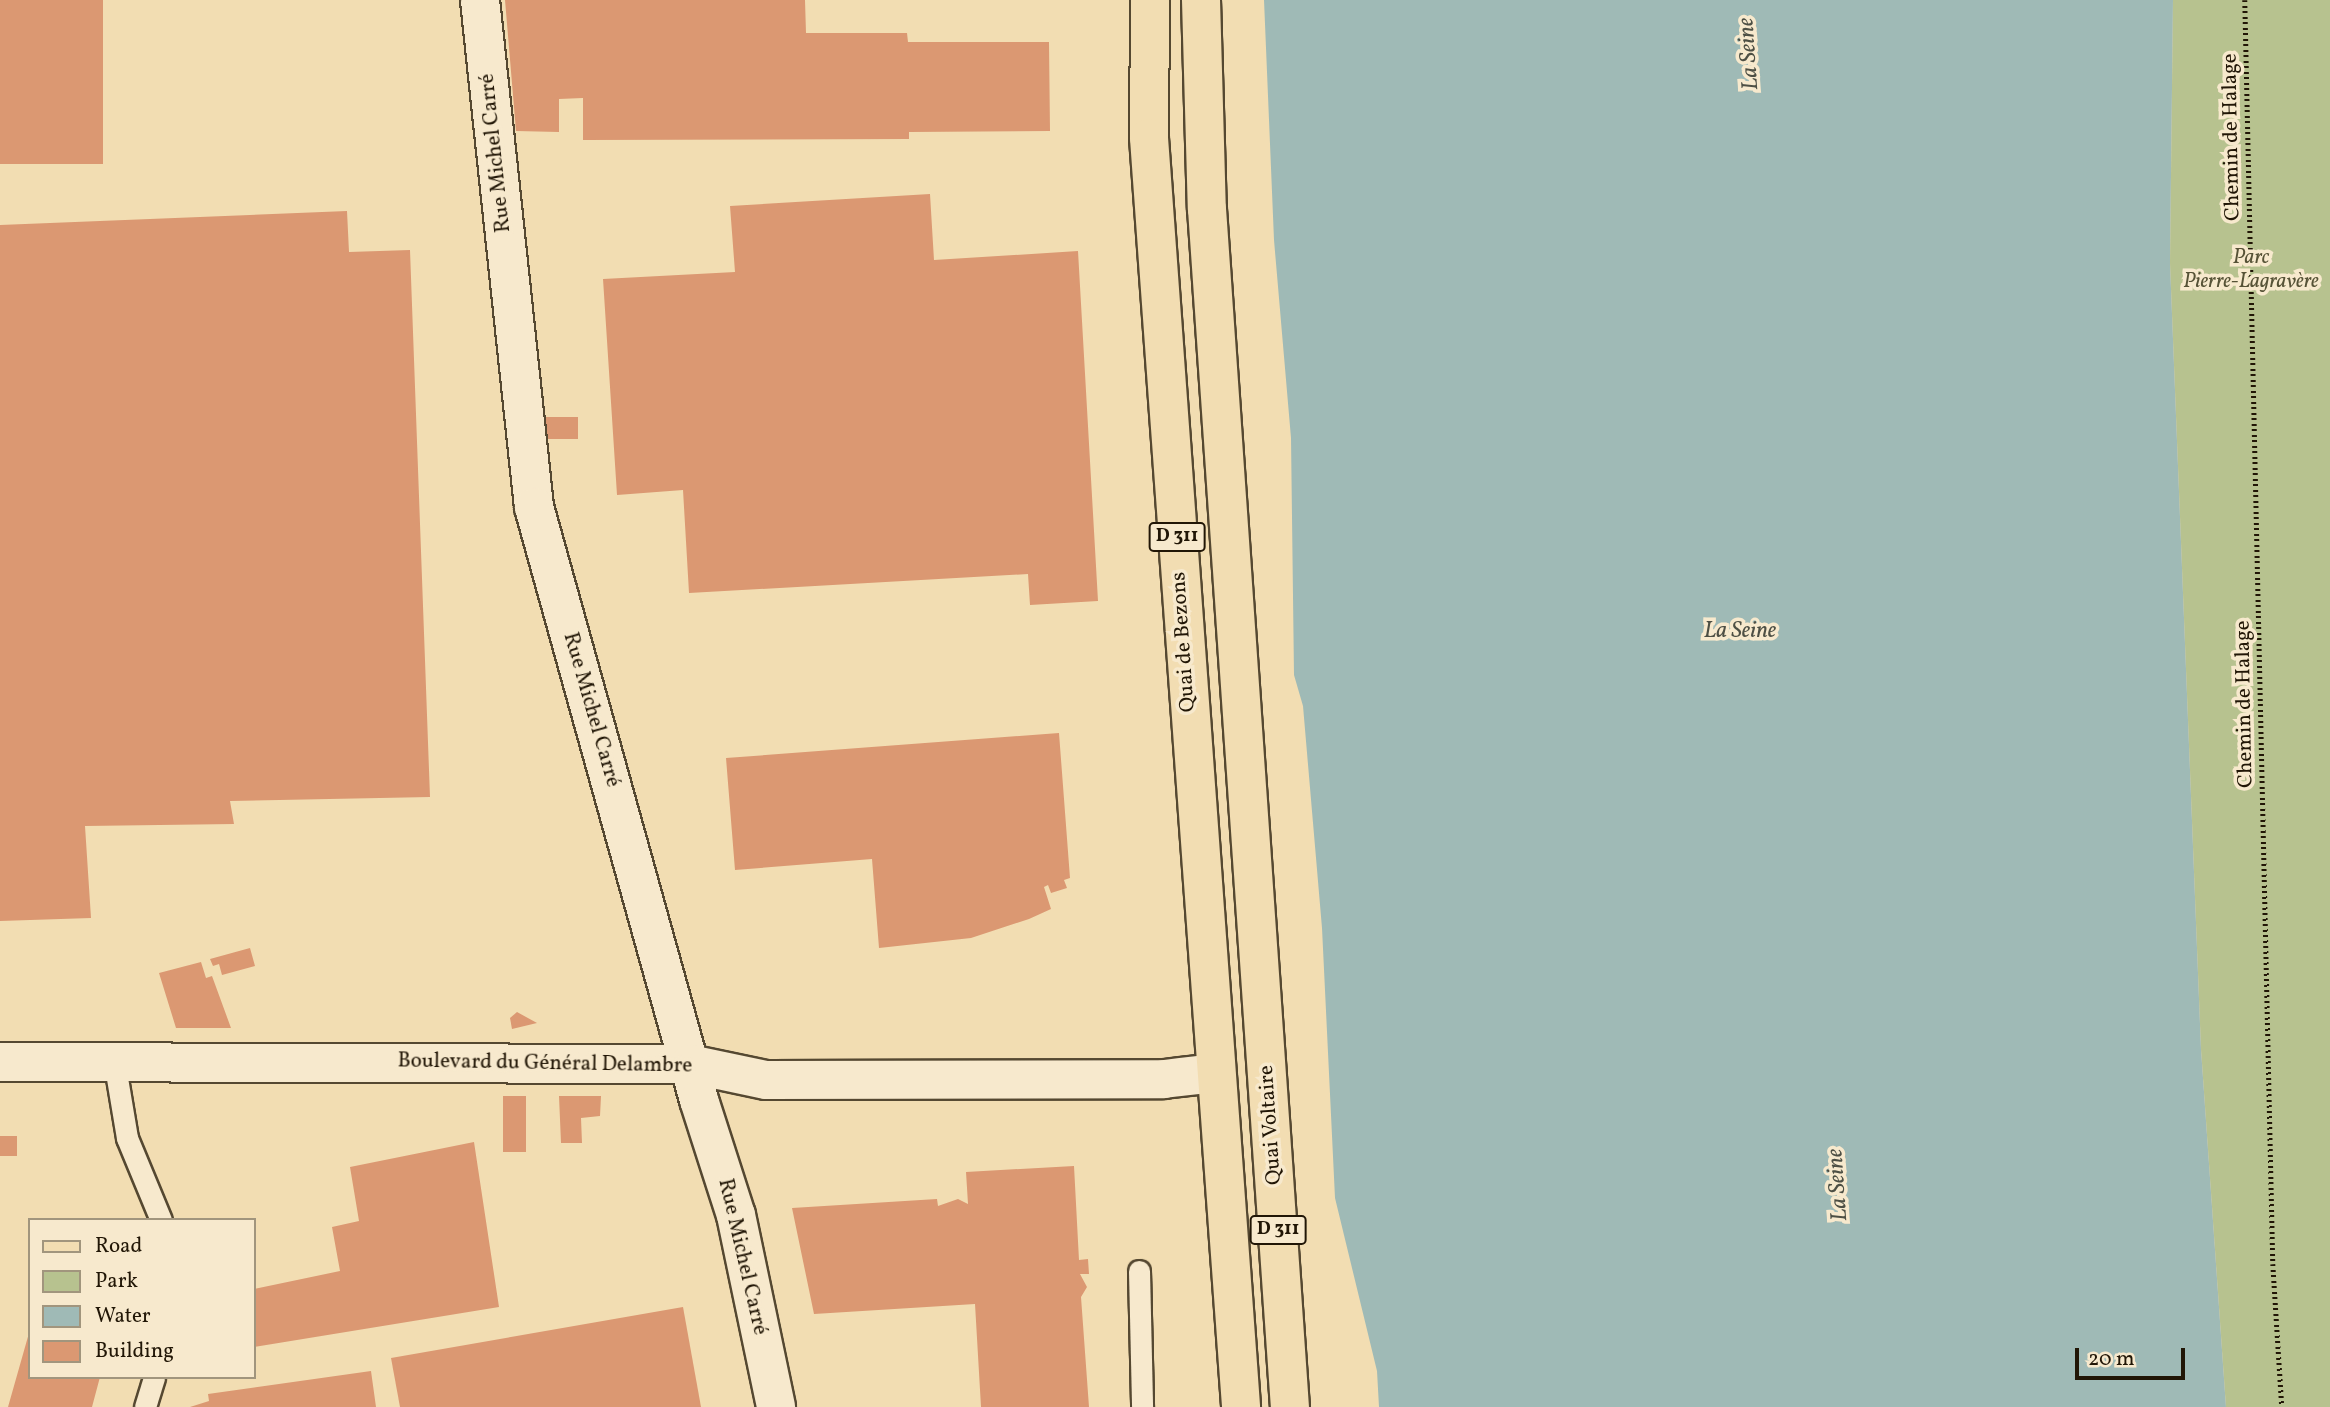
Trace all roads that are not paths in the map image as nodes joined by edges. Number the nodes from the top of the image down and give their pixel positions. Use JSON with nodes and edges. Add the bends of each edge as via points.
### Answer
{"nodes":[{"id":1,"x":480,"y":0,"type":"edge"},
{"id":2,"x":1150,"y":0,"type":"edge"},
{"id":3,"x":1201,"y":0,"type":"edge"},
{"id":4,"x":114,"y":1060,"type":"junction"},
{"id":5,"x":1259,"y":1061,"type":"junction"},
{"id":6,"x":0,"y":1062,"type":"edge"},
{"id":7,"x":690,"y":1064,"type":"junction"},
{"id":8,"x":1214,"y":1073,"type":"junction"},
{"id":9,"x":160,"y":1218,"type":"edge"},
{"id":10,"x":1139,"y":1271,"type":"dead end"},
{"id":11,"x":153,"y":1379,"type":"edge"},
{"id":12,"x":145,"y":1407,"type":"edge"},
{"id":13,"x":776,"y":1407,"type":"edge"},
{"id":14,"x":1142,"y":1407,"type":"edge"},
{"id":15,"x":1241,"y":1407,"type":"edge"},
{"id":16,"x":1290,"y":1407,"type":"edge"}],
"edges":[{"from":1,"to":7,"type":"street","name":"Rue Michel Carré","via":[[534,507]]},
{"from":2,"to":8,"type":"main road","name":"Quai de Bezons","number":"D 311","via":[[1149,138]]},
{"from":3,"to":5,"type":"main road","number":"D 311","via":[[1207,209],[1258,948]]},
{"from":4,"to":6,"type":"street","name":"Boulevard du Général Delambre"},
{"from":4,"to":7,"type":"street","name":"Boulevard du Général Delambre"},
{"from":4,"to":9,"type":"lane","via":[[127,1138]]},
{"from":5,"to":8,"type":"main road"},
{"from":5,"to":16,"type":"main road","name":"Quai Voltaire","number":"D 311","via":[[1273,1155]]},
{"from":7,"to":8,"type":"street","name":"Boulevard du Général Delambre","via":[[766,1080],[1164,1079]]},
{"from":7,"to":13,"type":"street","name":"Rue Michel Carré","via":[[736,1215]]},
{"from":8,"to":15,"type":"main road","number":"D 311"},
{"from":10,"to":14,"type":"lane"},
{"from":11,"to":12,"type":"lane"}]}
